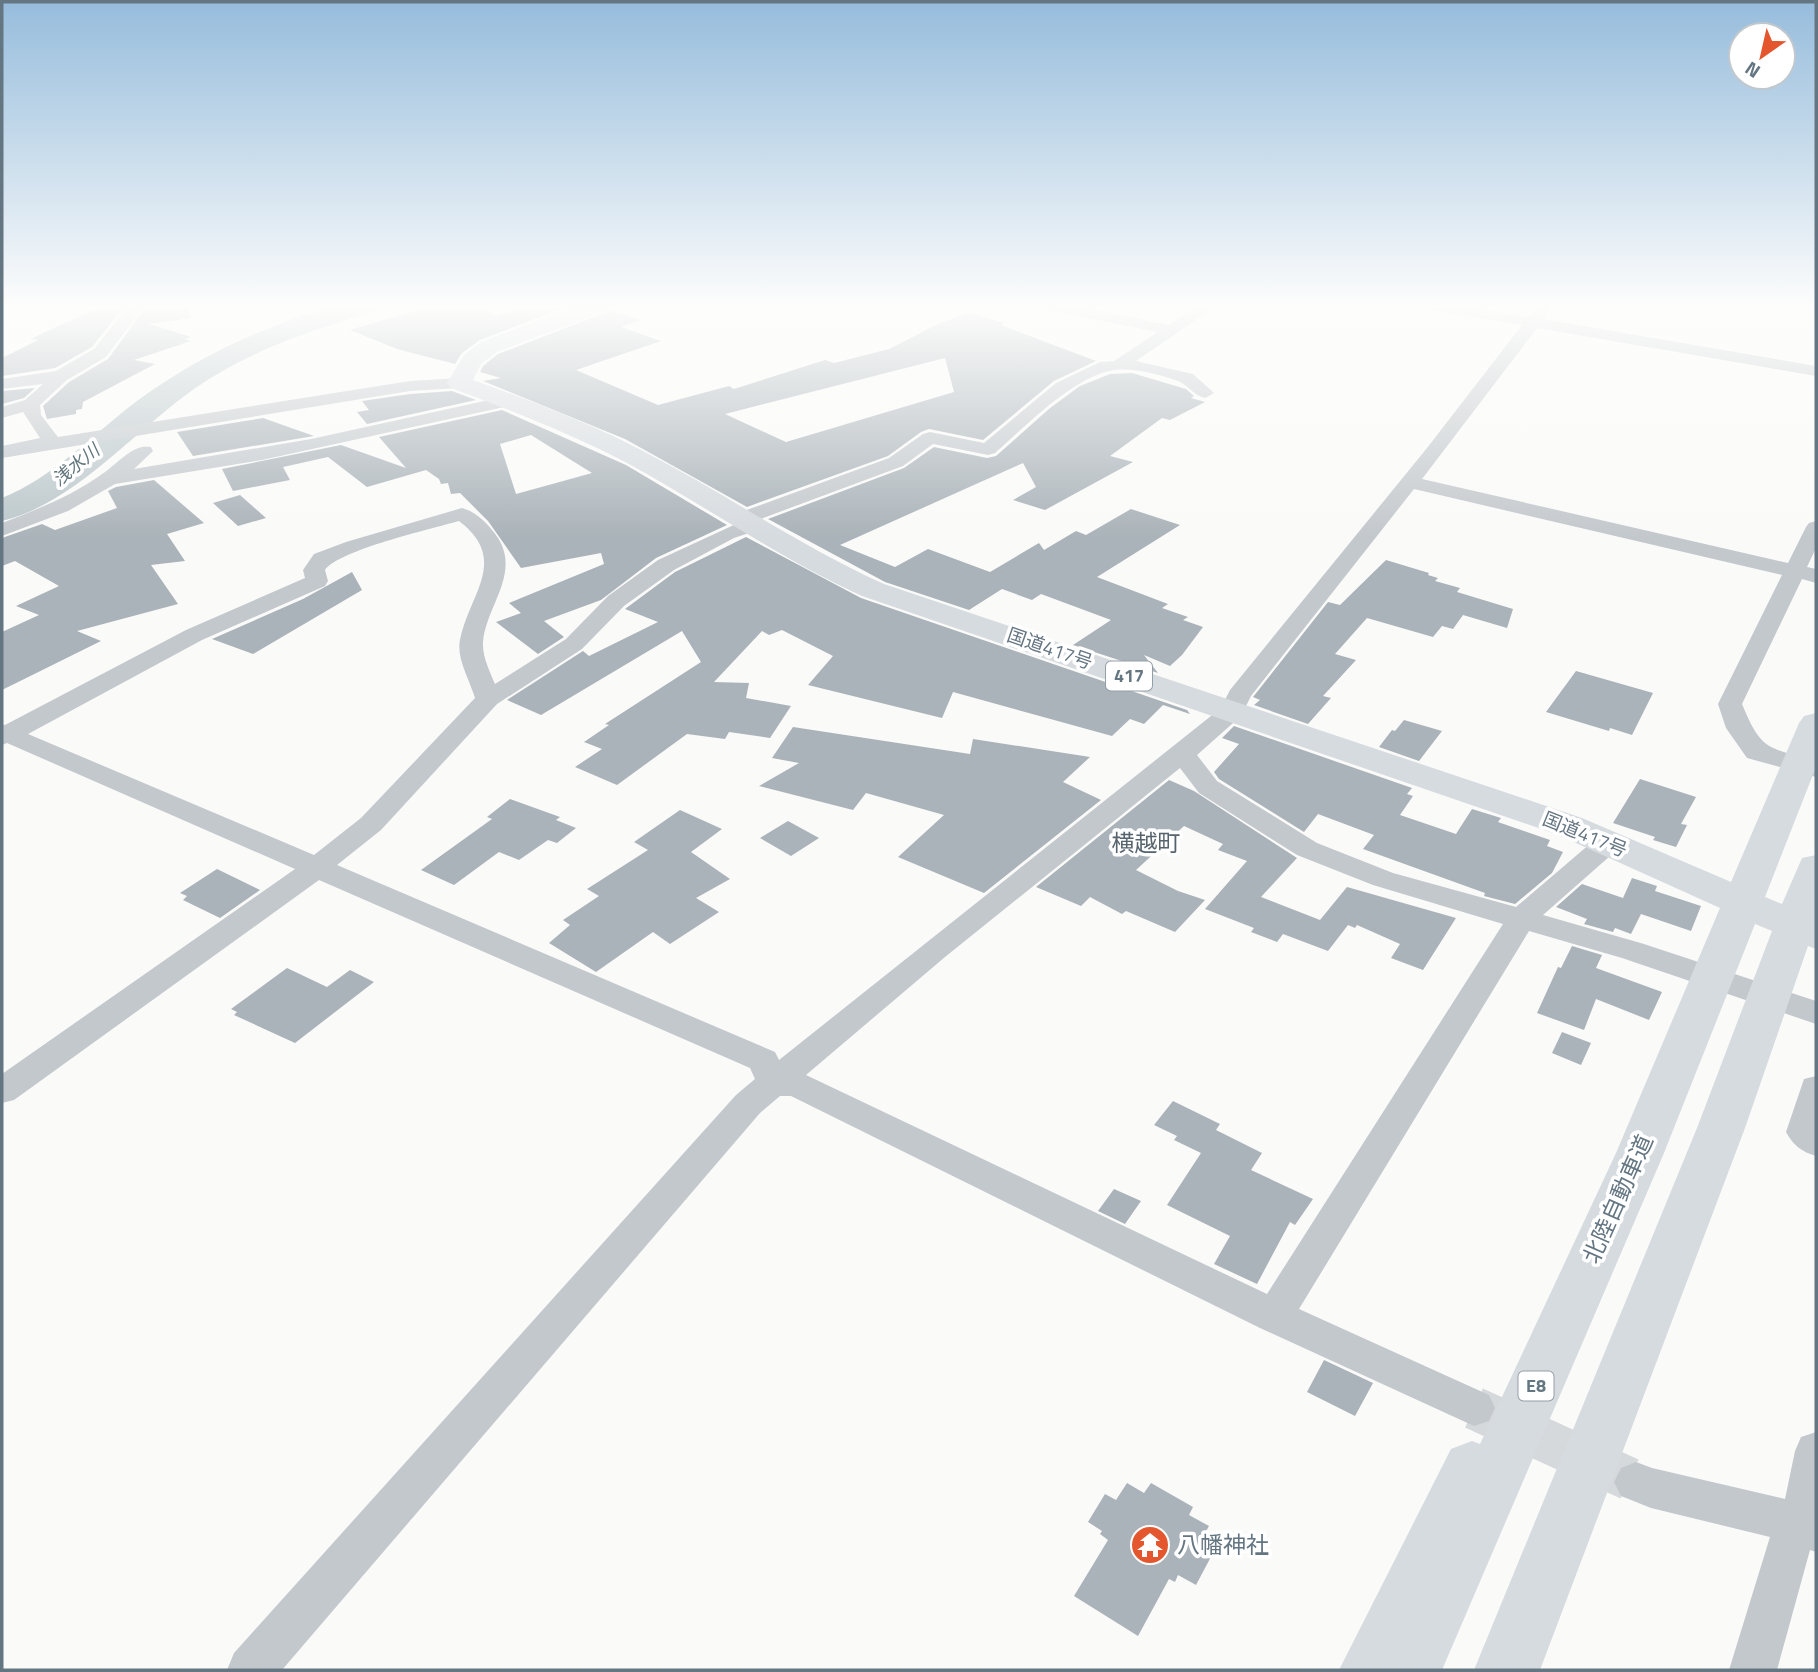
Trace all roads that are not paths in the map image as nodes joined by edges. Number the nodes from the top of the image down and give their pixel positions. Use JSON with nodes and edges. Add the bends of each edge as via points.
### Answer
{"nodes":[{"id":1,"x":55,"y":382,"type":"edge"},
{"id":2,"x":1072,"y":382,"type":"edge"},
{"id":3,"x":1191,"y":382,"type":"edge"},
{"id":4,"x":1486,"y":382,"type":"edge"},
{"id":5,"x":459,"y":383,"type":"joint"},
{"id":6,"x":1205,"y":393,"type":"dead end"},
{"id":7,"x":507,"y":401,"type":"junction"},
{"id":8,"x":31,"y":404,"type":"junction"},
{"id":9,"x":2,"y":413,"type":"edge"},
{"id":10,"x":50,"y":443,"type":"junction"},
{"id":11,"x":144,"y":451,"type":"dead end"},
{"id":12,"x":2,"y":452,"type":"edge"},
{"id":13,"x":113,"y":478,"type":"junction"},
{"id":14,"x":1409,"y":482,"type":"junction"},
{"id":15,"x":746,"y":522,"type":"junction"},
{"id":16,"x":1816,"y":527,"type":"edge"},
{"id":17,"x":2,"y":530,"type":"edge"},
{"id":18,"x":1805,"y":574,"type":"edge"},
{"id":19,"x":488,"y":699,"type":"junction"},
{"id":20,"x":1232,"y":711,"type":"junction"},
{"id":21,"x":4,"y":735,"type":"edge"},
{"id":22,"x":1814,"y":744,"type":"edge"},
{"id":23,"x":1181,"y":751,"type":"junction"},
{"id":24,"x":1608,"y":843,"type":"junction"},
{"id":25,"x":1816,"y":867,"type":"edge"},
{"id":26,"x":316,"y":868,"type":"junction"},
{"id":27,"x":1522,"y":918,"type":"junction"},
{"id":28,"x":1816,"y":935,"type":"edge"},
{"id":29,"x":1816,"y":1013,"type":"edge"},
{"id":30,"x":775,"y":1084,"type":"junction"},
{"id":31,"x":1816,"y":1088,"type":"edge"},
{"id":32,"x":2,"y":1091,"type":"edge"},
{"id":33,"x":1816,"y":1143,"type":"edge"},
{"id":34,"x":1640,"y":1153,"type":"junction"},
{"id":35,"x":1275,"y":1316,"type":"junction"},
{"id":36,"x":1474,"y":1408,"type":"tunnel mouth"},
{"id":37,"x":1816,"y":1451,"type":"edge"},
{"id":38,"x":1636,"y":1482,"type":"tunnel mouth"},
{"id":39,"x":1806,"y":1526,"type":"edge"},
{"id":40,"x":251,"y":1670,"type":"edge"},
{"id":41,"x":1372,"y":1670,"type":"edge"},
{"id":42,"x":1409,"y":1670,"type":"edge"},
{"id":43,"x":1507,"y":1670,"type":"edge"},
{"id":44,"x":1753,"y":1670,"type":"edge"}],
"edges":[{"from":1,"to":8,"type":"street"},
{"from":2,"to":15,"type":"street","via":[[988,449],[930,438],[896,462]]},
{"from":3,"to":6,"type":"street"},
{"from":4,"to":14,"type":"street"},
{"from":5,"to":7,"type":"highway","name":"国道417号","number":"417"},
{"from":5,"to":10,"type":"street","via":[[410,386]]},
{"from":7,"to":13,"type":"street","via":[[287,452]]},
{"from":7,"to":15,"type":"highway","name":"国道417号","number":"417","via":[[656,468]]},
{"from":8,"to":9,"type":"street"},
{"from":8,"to":10,"type":"street","via":[[32,415]]},
{"from":10,"to":12,"type":"street"},
{"from":11,"to":13,"type":"street"},
{"from":13,"to":17,"type":"street","via":[[73,502]]},
{"from":14,"to":18,"type":"street"},
{"from":14,"to":20,"type":"street","via":[[1239,695]]},
{"from":15,"to":19,"type":"street","via":[[666,565],[616,601],[574,644]]},
{"from":15,"to":20,"type":"highway","name":"国道417号","number":"417","via":[[834,574],[873,590]]},
{"from":16,"to":18,"type":"street"},
{"from":18,"to":22,"type":"street","via":[[1730,704],[1739,728],[1756,752]]},
{"from":19,"to":21,"type":"street","via":[[471,644],[497,555],[488,537],[462,514],[322,559],[314,570],[317,581],[194,635]]},
{"from":19,"to":26,"type":"street","via":[[371,824]]},
{"from":20,"to":23,"type":"street"},
{"from":20,"to":24,"type":"highway","name":"国道417号","number":"417"},
{"from":21,"to":26,"type":"street"},
{"from":22,"to":34,"type":"highway","name":"北陸自動車道","number":"E8"},
{"from":23,"to":27,"type":"street","via":[[1208,787],[1307,849],[1382,879]]},
{"from":23,"to":30,"type":"street"},
{"from":24,"to":27,"type":"street"},
{"from":24,"to":28,"type":"highway","name":"国道417号","number":"417"},
{"from":25,"to":43,"type":"highway","via":[[1721,1128]]},
{"from":26,"to":30,"type":"street","via":[[764,1060]]},
{"from":26,"to":32,"type":"street"},
{"from":27,"to":29,"type":"street"},
{"from":27,"to":35,"type":"street"},
{"from":30,"to":35,"type":"street","via":[[796,1084]]},
{"from":30,"to":40,"type":"street","via":[[748,1104]]},
{"from":31,"to":33,"type":"street","via":[[1803,1132]]},
{"from":34,"to":41,"type":"highway","via":[[1547,1316]]},
{"from":34,"to":42,"type":"highway","name":"北陸自動車道","number":"E8"},
{"from":35,"to":36,"type":"street"},
{"from":37,"to":39,"type":"street"},
{"from":38,"to":39,"type":"street"},
{"from":39,"to":44,"type":"street"}]}
